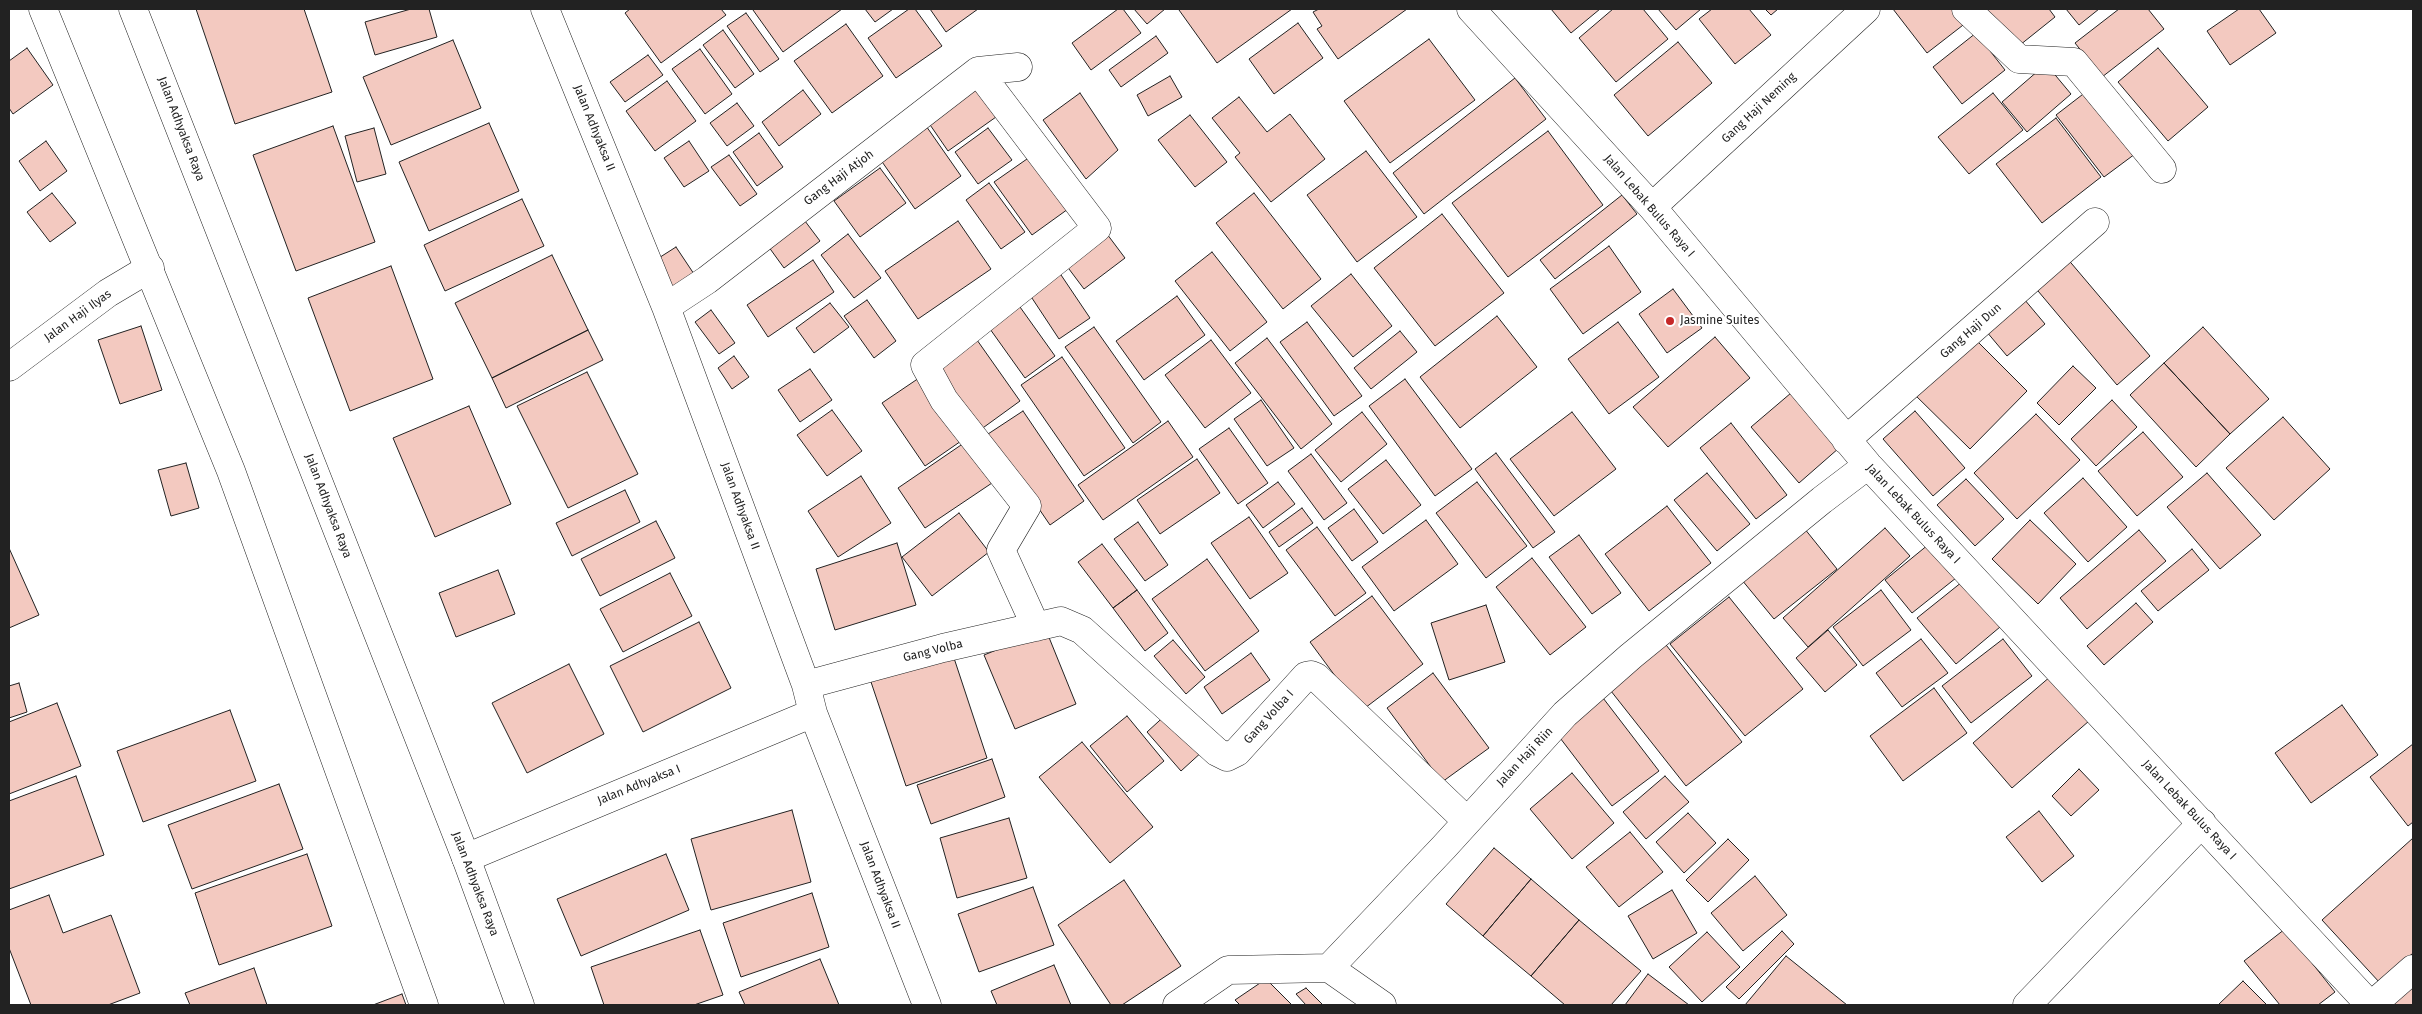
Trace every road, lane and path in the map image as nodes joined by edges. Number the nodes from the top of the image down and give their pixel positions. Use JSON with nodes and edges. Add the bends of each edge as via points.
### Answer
{"nodes":[{"id":1,"x":43,"y":9,"type":"edge"},
{"id":2,"x":133,"y":9,"type":"edge"},
{"id":3,"x":545,"y":9,"type":"edge"},
{"id":4,"x":1471,"y":9,"type":"edge"},
{"id":5,"x":1866,"y":9,"type":"edge"},
{"id":6,"x":1966,"y":9,"type":"edge"},
{"id":7,"x":1018,"y":68,"type":"dead end"},
{"id":8,"x":978,"y":72,"type":"junction"},
{"id":9,"x":2162,"y":169,"type":"dead end"},
{"id":10,"x":1652,"y":208,"type":"junction"},
{"id":11,"x":2095,"y":222,"type":"dead end"},
{"id":12,"x":150,"y":268,"type":"junction"},
{"id":13,"x":666,"y":307,"type":"junction"},
{"id":14,"x":9,"y":367,"type":"edge"},
{"id":15,"x":1846,"y":440,"type":"junction"},
{"id":16,"x":1868,"y":465,"type":"junction"},
{"id":17,"x":1048,"y":624,"type":"junction"},
{"id":18,"x":806,"y":685,"type":"junction"},
{"id":19,"x":813,"y":713,"type":"junction"},
{"id":20,"x":1467,"y":821,"type":"junction"},
{"id":21,"x":2202,"y":824,"type":"junction"},
{"id":22,"x":466,"y":858,"type":"junction"},
{"id":23,"x":1328,"y":968,"type":"junction"},
{"id":24,"x":2413,"y":969,"type":"edge"},
{"id":25,"x":424,"y":1005,"type":"edge"},
{"id":26,"x":520,"y":1005,"type":"edge"},
{"id":27,"x":927,"y":1005,"type":"edge"},
{"id":28,"x":1177,"y":1005,"type":"edge"},
{"id":29,"x":1382,"y":1005,"type":"edge"},
{"id":30,"x":2028,"y":1005,"type":"edge"},
{"id":31,"x":2371,"y":1005,"type":"edge"}],
"edges":[{"from":1,"to":12,"type":"street"},
{"from":2,"to":22,"type":"street","name":"Jalan Adhyaksa Raya"},
{"from":3,"to":13,"type":"street","name":"Jalan Adhyaksa II"},
{"from":4,"to":10,"type":"street","name":"Jalan Lebak Bulus Raya I"},
{"from":5,"to":10,"type":"street","name":"Gang Haji Neming"},
{"from":6,"to":9,"type":"street","via":[[2019,59],[2074,62]]},
{"from":7,"to":8,"type":"street"},
{"from":8,"to":13,"type":"street","name":"Gang Haji Atjoh","via":[[714,274]]},
{"from":8,"to":17,"type":"street","via":[[1097,228],[924,365],[944,400],[1027,506],[1001,550]]},
{"from":10,"to":15,"type":"street","name":"Jalan Lebak Bulus Raya I"},
{"from":11,"to":15,"type":"street","name":"Gang Haji Dun"},
{"from":12,"to":14,"type":"street","name":"Jalan Haji Ilyas","via":[[108,293]]},
{"from":12,"to":25,"type":"street","via":[[231,470]]},
{"from":13,"to":18,"type":"street","name":"Jalan Adhyaksa II"},
{"from":15,"to":16,"type":"street","name":"Jalan Lebak Bulus Raya I"},
{"from":16,"to":20,"type":"street","name":"Jalan Haji Riin","via":[[1753,556],[1565,714]]},
{"from":16,"to":21,"type":"street","name":"Jalan Lebak Bulus Raya I"},
{"from":17,"to":18,"type":"street","name":"Gang Volba"},
{"from":17,"to":20,"type":"street","name":"Gang Volba I","via":[[1082,630],[1217,752],[1227,757],[1237,752],[1306,676],[1316,677]]},
{"from":18,"to":19,"type":"street","name":"Jalan Adhyaksa II"},
{"from":19,"to":22,"type":"street","name":"Jalan Adhyaksa I"},
{"from":19,"to":27,"type":"street","name":"Jalan Adhyaksa II"},
{"from":20,"to":23,"type":"street","name":"Jalan Haji Riin"},
{"from":21,"to":30,"type":"street"},
{"from":21,"to":31,"type":"street","name":"Jalan Lebak Bulus Raya I"},
{"from":22,"to":26,"type":"street","name":"Jalan Adhyaksa Raya"},
{"from":23,"to":28,"type":"street","via":[[1228,970]]},
{"from":23,"to":29,"type":"street"},
{"from":24,"to":31,"type":"street"}]}
